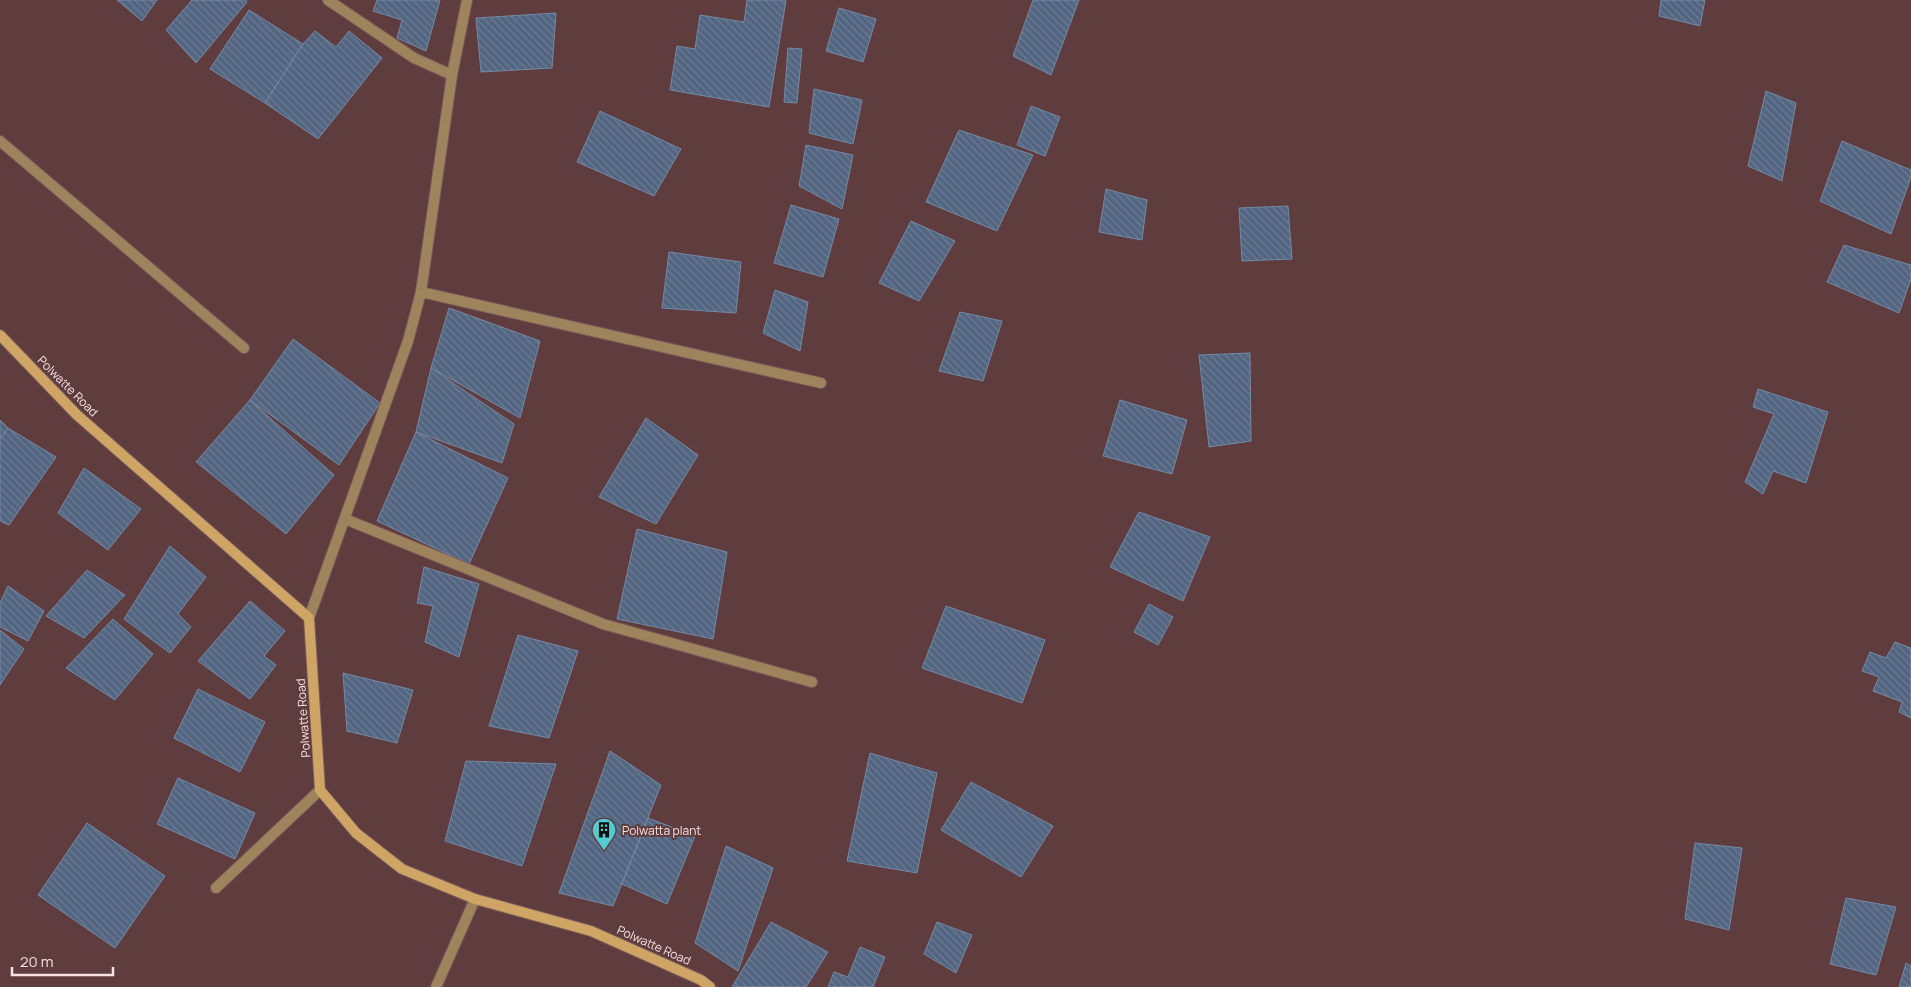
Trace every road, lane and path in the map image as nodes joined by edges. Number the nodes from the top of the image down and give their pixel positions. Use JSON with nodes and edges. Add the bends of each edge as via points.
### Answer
{"nodes":[{"id":1,"x":328,"y":0,"type":"edge"},
{"id":2,"x":467,"y":0,"type":"edge"},
{"id":3,"x":452,"y":75,"type":"junction"},
{"id":4,"x":0,"y":141,"type":"edge"},
{"id":5,"x":421,"y":292,"type":"junction"},
{"id":6,"x":0,"y":335,"type":"edge"},
{"id":7,"x":244,"y":348,"type":"dead end"},
{"id":8,"x":821,"y":382,"type":"dead end"},
{"id":9,"x":345,"y":519,"type":"junction"},
{"id":10,"x":309,"y":618,"type":"junction"},
{"id":11,"x":812,"y":682,"type":"dead end"},
{"id":12,"x":320,"y":790,"type":"junction"},
{"id":13,"x":216,"y":888,"type":"dead end"},
{"id":14,"x":475,"y":899,"type":"junction"},
{"id":15,"x":436,"y":987,"type":"edge"},
{"id":16,"x":710,"y":987,"type":"edge"}],
"edges":[{"from":1,"to":3,"type":"street","via":[[414,58]]},
{"from":2,"to":3,"type":"street"},
{"from":3,"to":5,"type":"street"},
{"from":4,"to":7,"type":"street"},
{"from":5,"to":8,"type":"street"},
{"from":5,"to":9,"type":"street","via":[[408,341]]},
{"from":6,"to":10,"type":"street","name":"Polwatte Road","via":[[77,415]]},
{"from":9,"to":10,"type":"street"},
{"from":9,"to":11,"type":"street","via":[[603,624]]},
{"from":10,"to":12,"type":"street","name":"Polwatte Road"},
{"from":12,"to":13,"type":"street"},
{"from":12,"to":14,"type":"street","name":"Polwatte Road","via":[[356,833],[402,869]]},
{"from":14,"to":15,"type":"street"},
{"from":14,"to":16,"type":"street","name":"Polwatte Road","via":[[591,931],[701,980]]}]}
